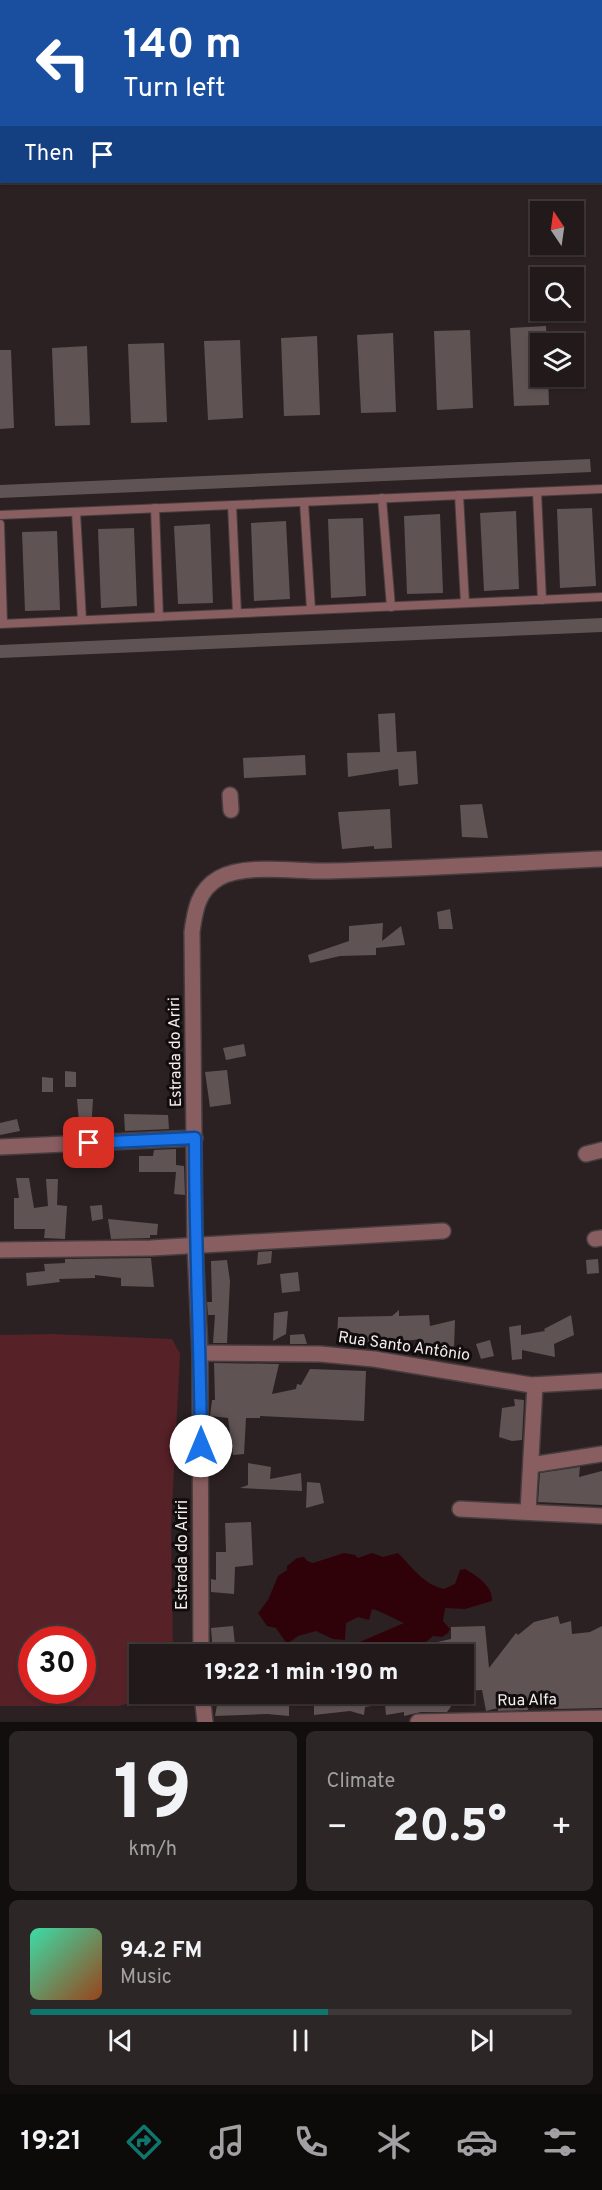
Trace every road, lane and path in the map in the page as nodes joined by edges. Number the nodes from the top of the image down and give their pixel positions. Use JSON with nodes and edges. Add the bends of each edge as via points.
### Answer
{"nodes":[{"id":1,"x":602,"y":489,"type":"edge"},
{"id":2,"x":537,"y":492,"type":"junction"},
{"id":3,"x":459,"y":495,"type":"junction"},
{"id":4,"x":382,"y":498,"type":"junction"},
{"id":5,"x":304,"y":502,"type":"junction"},
{"id":6,"x":232,"y":505,"type":"junction"},
{"id":7,"x":155,"y":508,"type":"junction"},
{"id":8,"x":76,"y":512,"type":"junction"},
{"id":9,"x":0,"y":515,"type":"edge"},
{"id":10,"x":0,"y":524,"type":"edge"},
{"id":11,"x":602,"y":597,"type":"edge"},
{"id":12,"x":542,"y":600,"type":"junction"},
{"id":13,"x":465,"y":603,"type":"junction"},
{"id":14,"x":391,"y":607,"type":"junction"},
{"id":15,"x":311,"y":610,"type":"junction"},
{"id":16,"x":237,"y":613,"type":"junction"},
{"id":17,"x":159,"y":617,"type":"junction"},
{"id":18,"x":81,"y":620,"type":"junction"},
{"id":19,"x":2,"y":623,"type":"edge"},
{"id":20,"x":602,"y":859,"type":"edge"},
{"id":21,"x":195,"y":1138,"type":"junction"},
{"id":22,"x":0,"y":1147,"type":"edge"},
{"id":23,"x":602,"y":1150,"type":"edge"},
{"id":24,"x":586,"y":1154,"type":"dead end"},
{"id":25,"x":443,"y":1231,"type":"dead end"},
{"id":26,"x":195,"y":1245,"type":"junction"},
{"id":27,"x":0,"y":1250,"type":"edge"},
{"id":28,"x":200,"y":1353,"type":"junction"},
{"id":29,"x":602,"y":1381,"type":"edge"},
{"id":30,"x":535,"y":1385,"type":"junction"},
{"id":31,"x":602,"y":1454,"type":"edge"},
{"id":32,"x":531,"y":1465,"type":"junction"},
{"id":33,"x":460,"y":1509,"type":"dead end"},
{"id":34,"x":528,"y":1512,"type":"junction"},
{"id":35,"x":602,"y":1516,"type":"edge"},
{"id":36,"x":201,"y":1644,"type":"edge"},
{"id":37,"x":203,"y":1704,"type":"edge"},
{"id":38,"x":602,"y":1718,"type":"edge"},
{"id":39,"x":206,"y":1722,"type":"edge"},
{"id":40,"x":418,"y":1722,"type":"edge"}],
"edges":[{"from":1,"to":2,"type":"lane"},
{"from":2,"to":3,"type":"lane"},
{"from":2,"to":12,"type":"lane"},
{"from":3,"to":4,"type":"lane"},
{"from":3,"to":13,"type":"lane"},
{"from":4,"to":5,"type":"lane"},
{"from":4,"to":14,"type":"lane"},
{"from":5,"to":6,"type":"lane"},
{"from":5,"to":15,"type":"lane"},
{"from":6,"to":7,"type":"lane"},
{"from":6,"to":16,"type":"lane"},
{"from":7,"to":8,"type":"lane"},
{"from":7,"to":17,"type":"lane"},
{"from":8,"to":9,"type":"lane"},
{"from":8,"to":18,"type":"lane"},
{"from":10,"to":19,"type":"lane"},
{"from":11,"to":12,"type":"lane"},
{"from":12,"to":13,"type":"lane"},
{"from":13,"to":14,"type":"lane"},
{"from":14,"to":15,"type":"lane"},
{"from":15,"to":16,"type":"lane"},
{"from":16,"to":17,"type":"lane"},
{"from":17,"to":18,"type":"lane"},
{"from":18,"to":19,"type":"lane"},
{"from":20,"to":21,"type":"street","name":"Estrada do Ariri","via":[[327,871],[247,870],[219,878],[200,896],[192,932]]},
{"from":21,"to":22,"type":"street"},
{"from":21,"to":26,"type":"street","name":"Estrada do Ariri"},
{"from":23,"to":24,"type":"street"},
{"from":25,"to":26,"type":"street"},
{"from":26,"to":27,"type":"street"},
{"from":26,"to":28,"type":"street","name":"Estrada do Ariri"},
{"from":28,"to":30,"type":"street","name":"Rua Santo Antônio","via":[[320,1354],[374,1359]]},
{"from":28,"to":36,"type":"street","name":"Estrada do Ariri"},
{"from":29,"to":30,"type":"street","name":"Rua Santo Antônio"},
{"from":30,"to":32,"type":"street"},
{"from":31,"to":32,"type":"street"},
{"from":32,"to":34,"type":"street"},
{"from":33,"to":34,"type":"street"},
{"from":34,"to":35,"type":"street"},
{"from":37,"to":39,"type":"street"},
{"from":38,"to":40,"type":"street","name":"Rua Alfa"}]}
